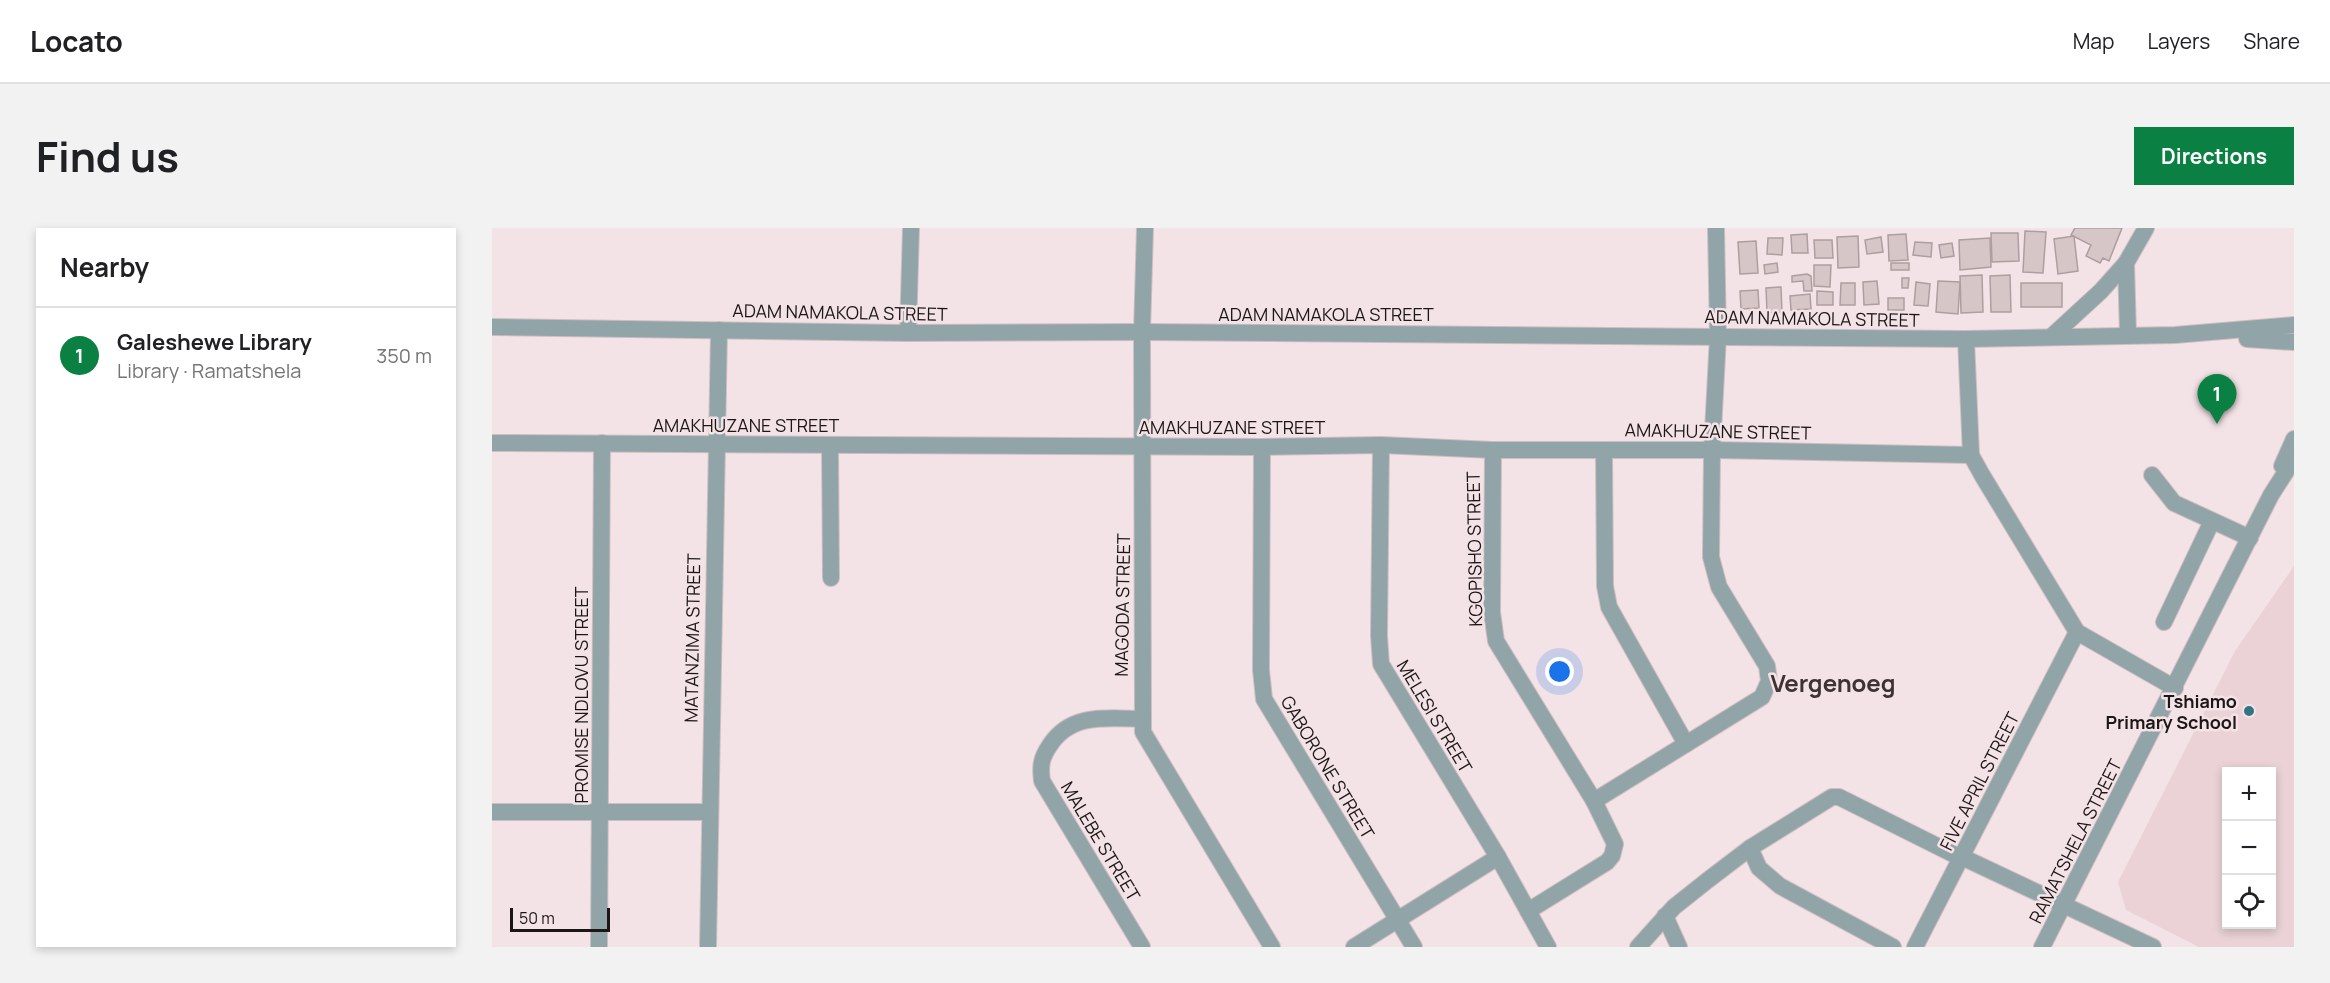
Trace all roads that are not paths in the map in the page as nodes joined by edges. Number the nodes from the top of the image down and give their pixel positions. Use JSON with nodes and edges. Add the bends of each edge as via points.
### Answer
{"nodes":[{"id":1,"x":910,"y":228,"type":"edge"},
{"id":2,"x":1145,"y":228,"type":"edge"},
{"id":3,"x":1716,"y":228,"type":"edge"},
{"id":4,"x":2146,"y":228,"type":"edge"},
{"id":5,"x":2126,"y":262,"type":"junction"},
{"id":6,"x":2294,"y":325,"type":"edge"},
{"id":7,"x":492,"y":327,"type":"edge"},
{"id":8,"x":719,"y":330,"type":"junction"},
{"id":9,"x":1142,"y":332,"type":"junction"},
{"id":10,"x":908,"y":333,"type":"junction"},
{"id":11,"x":2128,"y":334,"type":"junction"},
{"id":12,"x":2167,"y":335,"type":"junction"},
{"id":13,"x":1718,"y":336,"type":"junction"},
{"id":14,"x":2051,"y":337,"type":"junction"},
{"id":15,"x":1966,"y":339,"type":"junction"},
{"id":16,"x":2294,"y":342,"type":"edge"},
{"id":17,"x":2294,"y":439,"type":"edge"},
{"id":18,"x":492,"y":443,"type":"edge"},
{"id":19,"x":602,"y":443,"type":"junction"},
{"id":20,"x":715,"y":444,"type":"junction"},
{"id":21,"x":830,"y":445,"type":"junction"},
{"id":22,"x":1381,"y":445,"type":"junction"},
{"id":23,"x":1143,"y":446,"type":"junction"},
{"id":24,"x":1262,"y":447,"type":"junction"},
{"id":25,"x":1493,"y":450,"type":"junction"},
{"id":26,"x":1604,"y":450,"type":"junction"},
{"id":27,"x":1712,"y":450,"type":"junction"},
{"id":28,"x":1971,"y":455,"type":"junction"},
{"id":29,"x":2294,"y":459,"type":"edge"},
{"id":30,"x":2152,"y":475,"type":"dead end"},
{"id":31,"x":2271,"y":495,"type":"junction"},
{"id":32,"x":2212,"y":521,"type":"junction"},
{"id":33,"x":2250,"y":538,"type":"junction"},
{"id":34,"x":831,"y":578,"type":"dead end"},
{"id":35,"x":2164,"y":622,"type":"dead end"},
{"id":36,"x":2077,"y":632,"type":"junction"},
{"id":37,"x":2175,"y":688,"type":"junction"},
{"id":38,"x":1141,"y":719,"type":"junction"},
{"id":39,"x":1686,"y":744,"type":"junction"},
{"id":40,"x":1594,"y":801,"type":"junction"},
{"id":41,"x":492,"y":812,"type":"edge"},
{"id":42,"x":709,"y":812,"type":"junction"},
{"id":43,"x":599,"y":814,"type":"junction"},
{"id":44,"x":1750,"y":848,"type":"junction"},
{"id":45,"x":1498,"y":857,"type":"junction"},
{"id":46,"x":1962,"y":857,"type":"junction"},
{"id":47,"x":2063,"y":906,"type":"junction"},
{"id":48,"x":1528,"y":911,"type":"junction"},
{"id":49,"x":1665,"y":916,"type":"junction"},
{"id":50,"x":1398,"y":919,"type":"junction"},
{"id":51,"x":599,"y":947,"type":"edge"},
{"id":52,"x":708,"y":947,"type":"edge"},
{"id":53,"x":1142,"y":947,"type":"edge"},
{"id":54,"x":1272,"y":947,"type":"edge"},
{"id":55,"x":1353,"y":947,"type":"edge"},
{"id":56,"x":1414,"y":947,"type":"edge"},
{"id":57,"x":1548,"y":947,"type":"edge"},
{"id":58,"x":1638,"y":947,"type":"edge"},
{"id":59,"x":1679,"y":947,"type":"edge"},
{"id":60,"x":1893,"y":947,"type":"edge"},
{"id":61,"x":1915,"y":947,"type":"edge"},
{"id":62,"x":2042,"y":947,"type":"edge"},
{"id":63,"x":2153,"y":947,"type":"edge"}],
"edges":[{"from":1,"to":10,"type":"street"},
{"from":2,"to":9,"type":"street","name":"MAGODA STREET"},
{"from":3,"to":13,"type":"street"},
{"from":4,"to":5,"type":"street"},
{"from":5,"to":11,"type":"street"},
{"from":5,"to":14,"type":"street"},
{"from":6,"to":12,"type":"street"},
{"from":7,"to":8,"type":"street","name":"ADAM NAMAKOLA STREET"},
{"from":8,"to":10,"type":"street","name":"ADAM NAMAKOLA STREET"},
{"from":8,"to":20,"type":"street","name":"MATANZIMA STREET"},
{"from":9,"to":10,"type":"street","name":"ADAM NAMAKOLA STREET"},
{"from":9,"to":13,"type":"street","name":"ADAM NAMAKOLA STREET"},
{"from":9,"to":23,"type":"street","name":"MAGODA STREET"},
{"from":11,"to":12,"type":"street","name":"ADAM NAMAKOLA STREET"},
{"from":11,"to":14,"type":"street","name":"ADAM NAMAKOLA STREET"},
{"from":12,"to":16,"type":"street"},
{"from":13,"to":15,"type":"street","name":"ADAM NAMAKOLA STREET"},
{"from":13,"to":27,"type":"street"},
{"from":14,"to":15,"type":"street","name":"ADAM NAMAKOLA STREET"},
{"from":15,"to":28,"type":"street"},
{"from":17,"to":31,"type":"street"},
{"from":18,"to":19,"type":"street","name":"AMAKHUZANE STREET"},
{"from":19,"to":20,"type":"street","name":"AMAKHUZANE STREET"},
{"from":19,"to":43,"type":"street","name":"PROMISE NDLOVU STREET"},
{"from":20,"to":21,"type":"street","name":"AMAKHUZANE STREET"},
{"from":20,"to":42,"type":"street","name":"MATANZIMA STREET"},
{"from":21,"to":23,"type":"street","name":"AMAKHUZANE STREET"},
{"from":21,"to":34,"type":"street"},
{"from":22,"to":24,"type":"street","name":"AMAKHUZANE STREET"},
{"from":22,"to":25,"type":"street","name":"AMAKHUZANE STREET"},
{"from":22,"to":45,"type":"street","name":"MELESI STREET","via":[[1381,663]]},
{"from":23,"to":24,"type":"street","name":"AMAKHUZANE STREET"},
{"from":23,"to":38,"type":"street","name":"MAGODA STREET"},
{"from":24,"to":50,"type":"street","name":"GABORONE STREET","via":[[1264,699]]},
{"from":25,"to":26,"type":"street","name":"AMAKHUZANE STREET"},
{"from":25,"to":40,"type":"street","name":"KGOPISHO STREET","via":[[1491,612],[1496,641]]},
{"from":26,"to":27,"type":"street","name":"AMAKHUZANE STREET"},
{"from":26,"to":39,"type":"street","via":[[1605,586],[1609,608]]},
{"from":27,"to":28,"type":"street","name":"AMAKHUZANE STREET"},
{"from":27,"to":39,"type":"street","via":[[1714,573],[1767,666],[1769,681],[1762,697]]},
{"from":28,"to":36,"type":"street"},
{"from":29,"to":31,"type":"street"},
{"from":30,"to":32,"type":"street","via":[[2174,503]]},
{"from":31,"to":33,"type":"street","name":"RAMATSHELA STREET"},
{"from":32,"to":33,"type":"street"},
{"from":32,"to":35,"type":"street"},
{"from":33,"to":37,"type":"street","name":"RAMATSHELA STREET"},
{"from":36,"to":37,"type":"street"},
{"from":36,"to":46,"type":"street","name":"FIVE APRIL STREET"},
{"from":37,"to":47,"type":"street","name":"RAMATSHELA STREET"},
{"from":38,"to":53,"type":"street","name":"MALEBE STREET","via":[[1085,719],[1070,725],[1055,737],[1041,761],[1040,771],[1042,781]]},
{"from":38,"to":54,"type":"street","name":"MAGODA STREET","via":[[1147,742]]},
{"from":39,"to":40,"type":"street"},
{"from":40,"to":48,"type":"street","name":"KGOPISHO STREET","via":[[1614,838],[1612,856]]},
{"from":41,"to":43,"type":"street"},
{"from":42,"to":43,"type":"street"},
{"from":42,"to":52,"type":"street","name":"MATANZIMA STREET"},
{"from":43,"to":51,"type":"street","name":"PROMISE NDLOVU STREET"},
{"from":44,"to":46,"type":"street","via":[[1832,797]]},
{"from":44,"to":49,"type":"street"},
{"from":44,"to":60,"type":"street","via":[[1759,868],[1780,886]]},
{"from":45,"to":48,"type":"street","name":"MELESI STREET"},
{"from":45,"to":50,"type":"street"},
{"from":46,"to":47,"type":"street"},
{"from":46,"to":61,"type":"street","name":"FIVE APRIL STREET"},
{"from":47,"to":62,"type":"street","name":"RAMATSHELA STREET"},
{"from":47,"to":63,"type":"street"},
{"from":48,"to":57,"type":"street","name":"MELESI STREET"},
{"from":49,"to":58,"type":"street"},
{"from":49,"to":59,"type":"street"},
{"from":50,"to":55,"type":"street"},
{"from":50,"to":56,"type":"street","name":"GABORONE STREET"}]}
